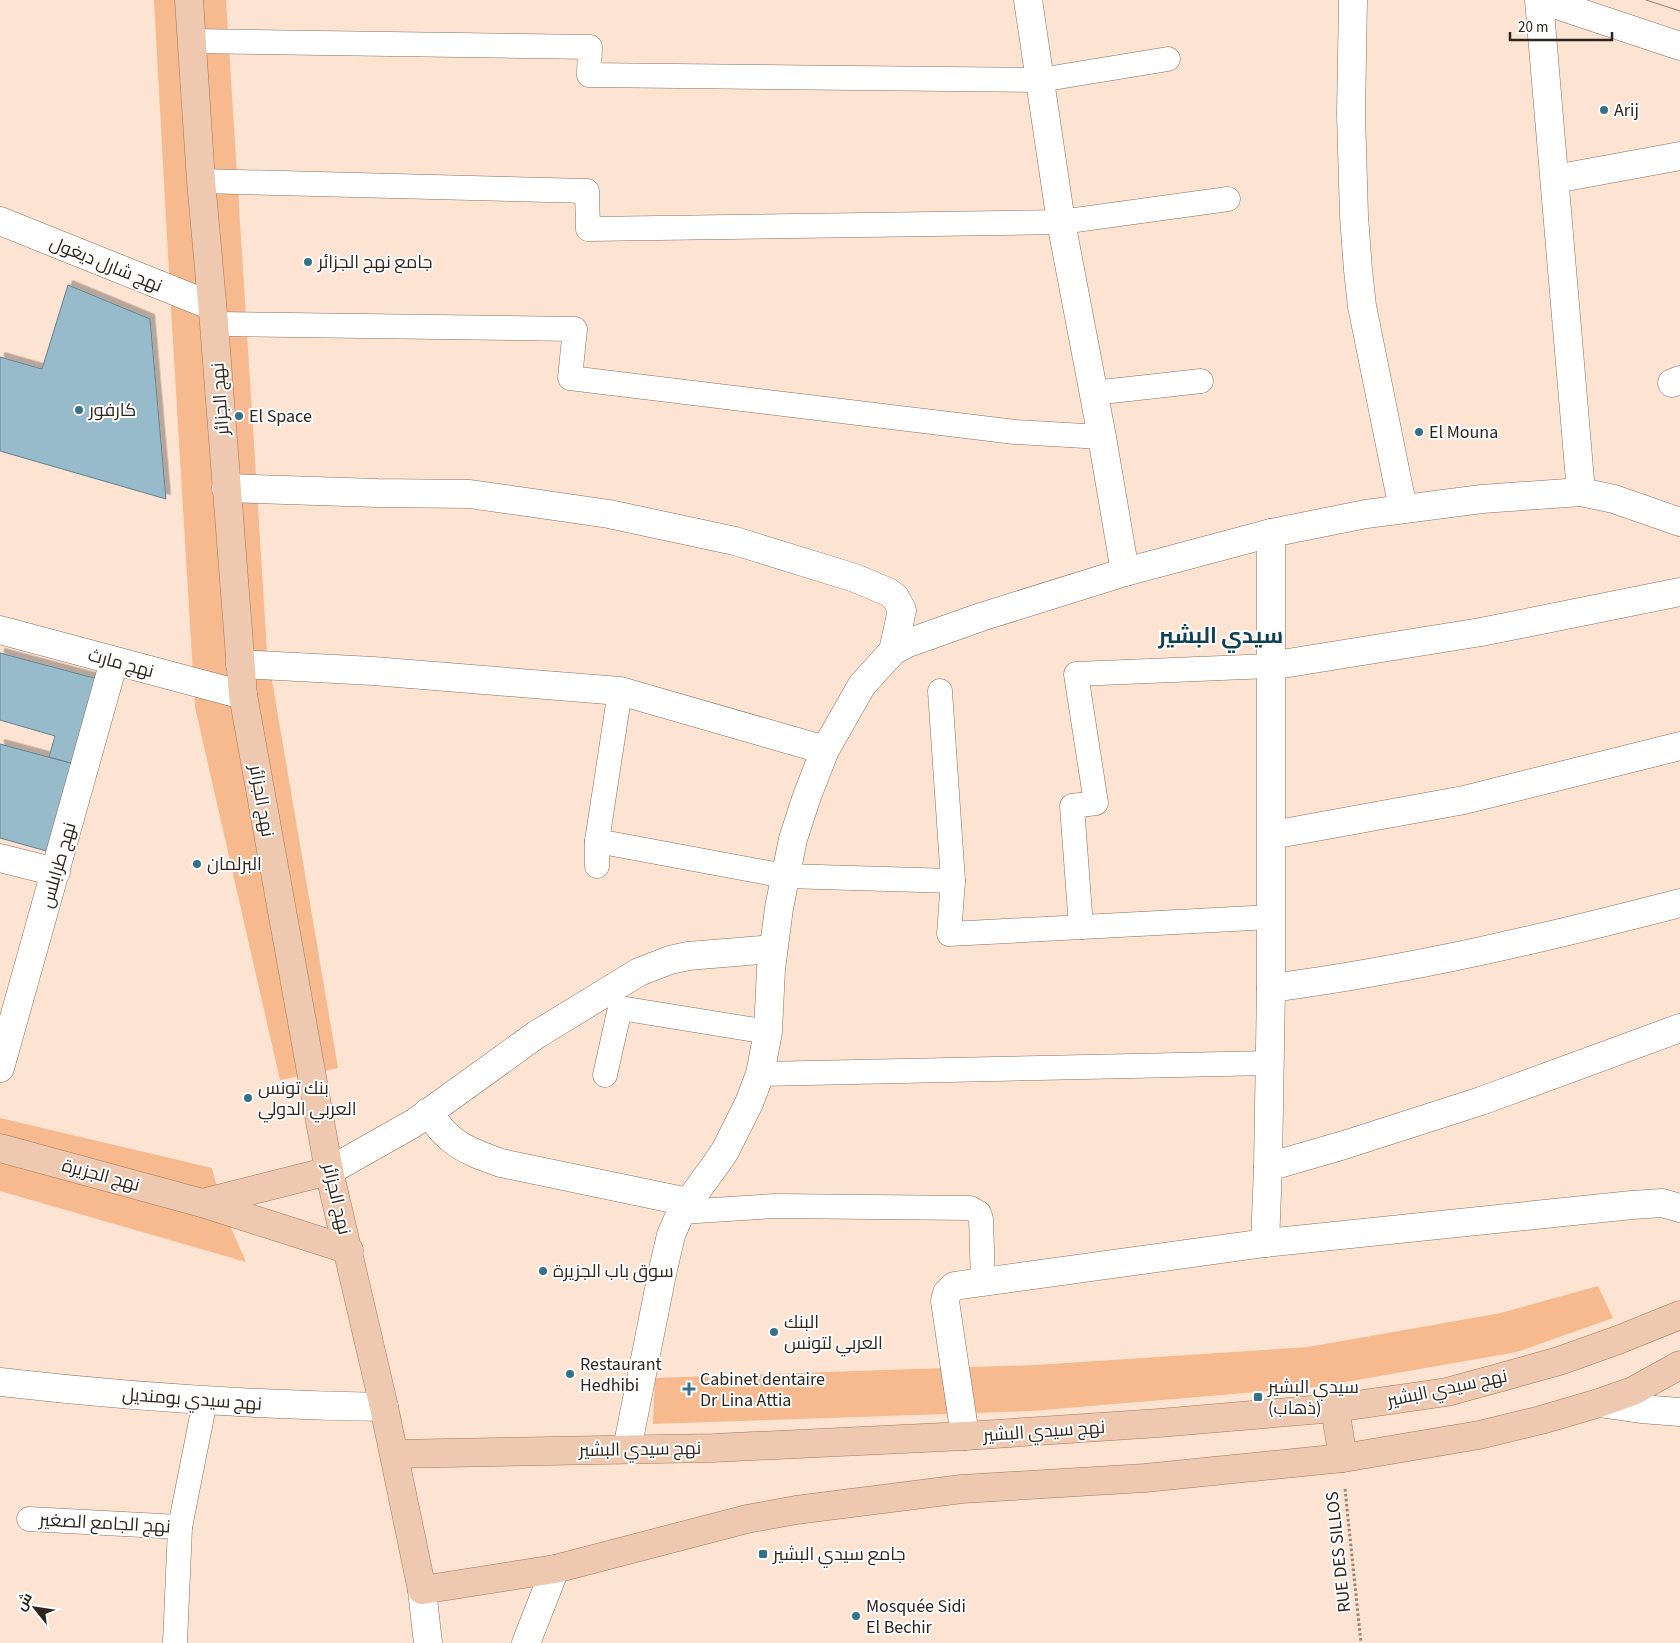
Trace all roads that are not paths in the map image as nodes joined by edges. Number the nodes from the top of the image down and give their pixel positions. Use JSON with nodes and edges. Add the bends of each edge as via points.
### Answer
{"nodes":[{"id":1,"x":189,"y":0,"type":"edge"},
{"id":2,"x":1028,"y":0,"type":"edge"},
{"id":3,"x":1353,"y":0,"type":"edge"},
{"id":4,"x":1541,"y":0,"type":"edge"},
{"id":5,"x":192,"y":41,"type":"junction"},
{"id":6,"x":1680,"y":46,"type":"edge"},
{"id":7,"x":1168,"y":59,"type":"dead end"},
{"id":8,"x":1040,"y":80,"type":"junction"},
{"id":9,"x":1680,"y":156,"type":"edge"},
{"id":10,"x":1555,"y":179,"type":"junction"},
{"id":11,"x":201,"y":181,"type":"junction"},
{"id":12,"x":1228,"y":199,"type":"dead end"},
{"id":13,"x":0,"y":221,"type":"edge"},
{"id":14,"x":1061,"y":222,"type":"junction"},
{"id":15,"x":213,"y":315,"type":"junction"},
{"id":16,"x":1201,"y":381,"type":"dead end"},
{"id":17,"x":1093,"y":393,"type":"junction"},
{"id":18,"x":1102,"y":437,"type":"junction"},
{"id":19,"x":226,"y":488,"type":"junction"},
{"id":20,"x":1581,"y":492,"type":"junction"},
{"id":21,"x":1403,"y":509,"type":"junction"},
{"id":22,"x":1680,"y":522,"type":"edge"},
{"id":23,"x":1271,"y":533,"type":"junction"},
{"id":24,"x":1125,"y":572,"type":"junction"},
{"id":25,"x":1680,"y":592,"type":"edge"},
{"id":26,"x":0,"y":630,"type":"edge"},
{"id":27,"x":893,"y":651,"type":"junction"},
{"id":28,"x":114,"y":661,"type":"junction"},
{"id":29,"x":240,"y":664,"type":"junction"},
{"id":30,"x":1270,"y":666,"type":"junction"},
{"id":31,"x":620,"y":691,"type":"junction"},
{"id":32,"x":940,"y":691,"type":"dead end"},
{"id":33,"x":242,"y":695,"type":"junction"},
{"id":34,"x":1680,"y":746,"type":"edge"},
{"id":35,"x":824,"y":750,"type":"junction"},
{"id":36,"x":1272,"y":835,"type":"junction"},
{"id":37,"x":597,"y":841,"type":"junction"},
{"id":38,"x":0,"y":858,"type":"edge"},
{"id":39,"x":597,"y":866,"type":"dead end"},
{"id":40,"x":56,"y":872,"type":"junction"},
{"id":41,"x":784,"y":876,"type":"junction"},
{"id":42,"x":953,"y":881,"type":"junction"},
{"id":43,"x":1680,"y":903,"type":"edge"},
{"id":44,"x":1272,"y":917,"type":"junction"},
{"id":45,"x":1080,"y":927,"type":"junction"},
{"id":46,"x":773,"y":949,"type":"junction"},
{"id":47,"x":1271,"y":988,"type":"junction"},
{"id":48,"x":1680,"y":1028,"type":"edge"},
{"id":49,"x":768,"y":1032,"type":"junction"},
{"id":50,"x":1270,"y":1063,"type":"junction"},
{"id":51,"x":0,"y":1068,"type":"edge"},
{"id":52,"x":760,"y":1074,"type":"junction"},
{"id":53,"x":605,"y":1075,"type":"dead end"},
{"id":54,"x":428,"y":1112,"type":"junction"},
{"id":55,"x":0,"y":1148,"type":"edge"},
{"id":56,"x":1268,"y":1166,"type":"junction"},
{"id":57,"x":329,"y":1171,"type":"junction"},
{"id":58,"x":202,"y":1203,"type":"junction"},
{"id":59,"x":685,"y":1207,"type":"junction"},
{"id":60,"x":1680,"y":1208,"type":"edge"},
{"id":61,"x":1265,"y":1243,"type":"junction"},
{"id":62,"x":349,"y":1250,"type":"junction"},
{"id":63,"x":983,"y":1281,"type":"junction"},
{"id":64,"x":1680,"y":1314,"type":"edge"},
{"id":65,"x":1680,"y":1365,"type":"edge"},
{"id":66,"x":0,"y":1382,"type":"edge"},
{"id":67,"x":205,"y":1401,"type":"junction"},
{"id":68,"x":1599,"y":1403,"type":"junction"},
{"id":69,"x":384,"y":1407,"type":"junction"},
{"id":70,"x":1335,"y":1408,"type":"junction"},
{"id":71,"x":1680,"y":1412,"type":"edge"},
{"id":72,"x":965,"y":1436,"type":"junction"},
{"id":73,"x":627,"y":1449,"type":"junction"},
{"id":74,"x":395,"y":1454,"type":"junction"},
{"id":75,"x":1342,"y":1458,"type":"junction"},
{"id":76,"x":29,"y":1519,"type":"dead end"},
{"id":77,"x":180,"y":1527,"type":"junction"},
{"id":78,"x":555,"y":1569,"type":"junction"},
{"id":79,"x":422,"y":1590,"type":"junction"},
{"id":80,"x":175,"y":1643,"type":"edge"},
{"id":81,"x":428,"y":1643,"type":"edge"},
{"id":82,"x":526,"y":1643,"type":"edge"}],
"edges":[{"from":1,"to":5,"type":"main road","name":"نهج الجزائر"},
{"from":2,"to":8,"type":"street"},
{"from":3,"to":21,"type":"street","via":[[1351,124],[1358,270],[1362,306]]},
{"from":4,"to":6,"type":"street"},
{"from":4,"to":10,"type":"street"},
{"from":5,"to":8,"type":"street","via":[[590,47],[589,75]]},
{"from":5,"to":11,"type":"main road","name":"نهج الجزائر"},
{"from":7,"to":8,"type":"street"},
{"from":8,"to":14,"type":"street"},
{"from":9,"to":10,"type":"street"},
{"from":10,"to":20,"type":"street"},
{"from":11,"to":14,"type":"street","via":[[587,191],[588,229]]},
{"from":11,"to":15,"type":"main road","name":"نهج الجزائر"},
{"from":12,"to":14,"type":"street"},
{"from":13,"to":15,"type":"street","name":"نهج شارل ديغول"},
{"from":14,"to":17,"type":"street"},
{"from":15,"to":18,"type":"street","via":[[575,329],[570,378],[1015,432]]},
{"from":15,"to":19,"type":"main road","name":"نهج الجزائر"},
{"from":16,"to":17,"type":"street"},
{"from":17,"to":18,"type":"street"},
{"from":18,"to":24,"type":"street"},
{"from":19,"to":27,"type":"street","via":[[470,494],[609,514],[734,541],[855,578],[888,592],[902,610]]},
{"from":19,"to":29,"type":"main road","name":"نهج الجزائر"},
{"from":20,"to":21,"type":"street","via":[[1490,498]]},
{"from":20,"to":22,"type":"street","via":[[1614,499]]},
{"from":21,"to":23,"type":"street"},
{"from":23,"to":24,"type":"street"},
{"from":23,"to":30,"type":"street"},
{"from":24,"to":27,"type":"street","via":[[908,642]]},
{"from":25,"to":30,"type":"street","via":[[1481,632]]},
{"from":26,"to":28,"type":"street","name":"نهج مارث"},
{"from":27,"to":35,"type":"street","via":[[862,686]]},
{"from":28,"to":33,"type":"street","name":"نهج مارث"},
{"from":28,"to":40,"type":"street","name":"نهج طرابلس"},
{"from":29,"to":31,"type":"street"},
{"from":29,"to":33,"type":"main road","name":"نهج الجزائر"},
{"from":30,"to":36,"type":"street"},
{"from":30,"to":45,"type":"street","via":[[1076,674],[1096,803],[1072,806]]},
{"from":31,"to":35,"type":"street"},
{"from":31,"to":37,"type":"street"},
{"from":32,"to":42,"type":"street"},
{"from":33,"to":57,"type":"main road","name":"نهج الجزائر"},
{"from":34,"to":36,"type":"street","via":[[1464,800]]},
{"from":35,"to":41,"type":"street","via":[[793,839]]},
{"from":36,"to":44,"type":"street"},
{"from":37,"to":39,"type":"street"},
{"from":37,"to":41,"type":"street"},
{"from":38,"to":40,"type":"street"},
{"from":40,"to":51,"type":"street","name":"نهج طرابلس"},
{"from":41,"to":42,"type":"street"},
{"from":41,"to":46,"type":"street"},
{"from":42,"to":45,"type":"street","via":[[949,934]]},
{"from":43,"to":47,"type":"street","via":[[1462,956],[1366,975]]},
{"from":44,"to":45,"type":"street"},
{"from":44,"to":47,"type":"street"},
{"from":46,"to":49,"type":"street"},
{"from":46,"to":54,"type":"street","via":[[688,956],[639,972],[536,1035]]},
{"from":47,"to":50,"type":"street"},
{"from":48,"to":56,"type":"street","via":[[1481,1101],[1353,1143]]},
{"from":49,"to":52,"type":"street"},
{"from":49,"to":53,"type":"street","via":[[620,1008]]},
{"from":50,"to":52,"type":"street"},
{"from":50,"to":56,"type":"street"},
{"from":52,"to":59,"type":"street","via":[[725,1150]]},
{"from":54,"to":57,"type":"street"},
{"from":54,"to":59,"type":"street","via":[[455,1144],[479,1155]]},
{"from":55,"to":58,"type":"main road","name":"نهج الجزيرة"},
{"from":56,"to":61,"type":"street"},
{"from":57,"to":58,"type":"main road","name":"نهج الجزيرة"},
{"from":57,"to":62,"type":"main road","name":"نهج الجزائر"},
{"from":58,"to":62,"type":"main road","name":"نهج الجزيرة"},
{"from":59,"to":63,"type":"street","via":[[970,1208],[982,1219]]},
{"from":59,"to":73,"type":"street","via":[[671,1235]]},
{"from":60,"to":61,"type":"street","via":[[1668,1203],[1642,1204]]},
{"from":61,"to":63,"type":"street"},
{"from":62,"to":69,"type":"main road","name":"نهج الجزائر"},
{"from":63,"to":72,"type":"street","via":[[954,1286],[946,1296]]},
{"from":64,"to":70,"type":"main road","name":"نهج سيدي البشير","via":[[1558,1361],[1447,1392]]},
{"from":65,"to":68,"type":"main road","via":[[1632,1391]]},
{"from":66,"to":67,"type":"street","name":"نهج سيدي بومنديل"},
{"from":67,"to":69,"type":"street","name":"نهج سيدي بومنديل"},
{"from":67,"to":77,"type":"street","name":"نهج الجامع الصغير"},
{"from":68,"to":71,"type":"street"},
{"from":68,"to":75,"type":"main road","via":[[1478,1435]]},
{"from":69,"to":74,"type":"main road","name":"نهج الجزائر"},
{"from":70,"to":72,"type":"main road","name":"نهج سيدي البشير","via":[[1159,1424]]},
{"from":70,"to":75,"type":"main road"},
{"from":72,"to":73,"type":"main road","name":"نهج سيدي البشير"},
{"from":73,"to":74,"type":"main road","name":"نهج سيدي البشير"},
{"from":74,"to":79,"type":"main road","name":"نهج الجزائر"},
{"from":75,"to":78,"type":"main road","via":[[1145,1478],[962,1490],[796,1510],[747,1519]]},
{"from":76,"to":77,"type":"street","name":"نهج الجامع الصغير"},
{"from":77,"to":80,"type":"street","name":"نهج الجامع الصغير"},
{"from":78,"to":79,"type":"main road"},
{"from":78,"to":82,"type":"street"},
{"from":79,"to":81,"type":"street"}]}
